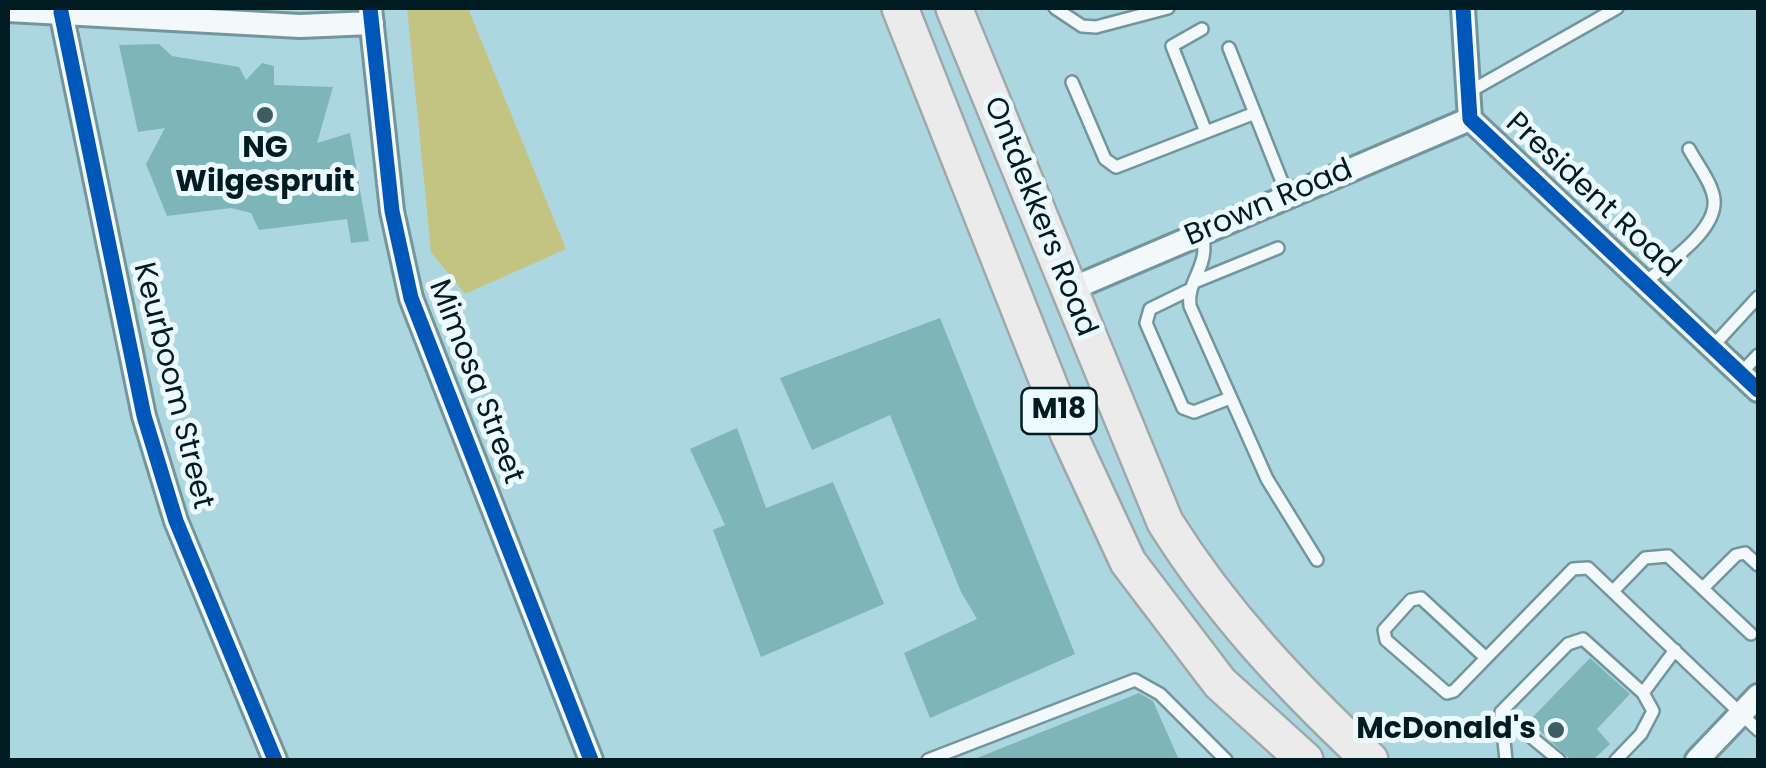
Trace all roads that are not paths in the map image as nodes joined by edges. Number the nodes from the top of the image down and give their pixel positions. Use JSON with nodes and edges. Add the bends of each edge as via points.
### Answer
{"nodes":[{"id":1,"x":900,"y":8,"type":"edge"},
{"id":2,"x":954,"y":8,"type":"edge"},
{"id":3,"x":1055,"y":8,"type":"edge"},
{"id":4,"x":1168,"y":8,"type":"edge"},
{"id":5,"x":1463,"y":8,"type":"edge"},
{"id":6,"x":1618,"y":8,"type":"edge"},
{"id":7,"x":8,"y":10,"type":"edge"},
{"id":8,"x":61,"y":12,"type":"junction"},
{"id":9,"x":371,"y":16,"type":"edge"},
{"id":10,"x":1202,"y":29,"type":"dead end"},
{"id":11,"x":1229,"y":48,"type":"dead end"},
{"id":12,"x":1072,"y":82,"type":"dead end"},
{"id":13,"x":1468,"y":92,"type":"junction"},
{"id":14,"x":1255,"y":113,"type":"junction"},
{"id":15,"x":1470,"y":120,"type":"junction"},
{"id":16,"x":1206,"y":132,"type":"junction"},
{"id":17,"x":1689,"y":149,"type":"dead end"},
{"id":18,"x":1288,"y":197,"type":"junction"},
{"id":19,"x":1202,"y":233,"type":"junction"},
{"id":20,"x":1278,"y":248,"type":"dead end"},
{"id":21,"x":1644,"y":283,"type":"junction"},
{"id":22,"x":1194,"y":285,"type":"junction"},
{"id":23,"x":1068,"y":290,"type":"junction"},
{"id":24,"x":1758,"y":296,"type":"edge"},
{"id":25,"x":1712,"y":347,"type":"junction"},
{"id":26,"x":1758,"y":355,"type":"edge"},
{"id":27,"x":1741,"y":374,"type":"junction"},
{"id":28,"x":1758,"y":390,"type":"edge"},
{"id":29,"x":1230,"y":398,"type":"junction"},
{"id":30,"x":1317,"y":560,"type":"dead end"},
{"id":31,"x":1758,"y":565,"type":"edge"},
{"id":32,"x":1703,"y":588,"type":"junction"},
{"id":33,"x":1614,"y":590,"type":"junction"},
{"id":34,"x":1751,"y":634,"type":"dead end"},
{"id":35,"x":1676,"y":650,"type":"junction"},
{"id":36,"x":1486,"y":658,"type":"junction"},
{"id":37,"x":1643,"y":693,"type":"junction"},
{"id":38,"x":1501,"y":712,"type":"junction"},
{"id":39,"x":1753,"y":713,"type":"edge"},
{"id":40,"x":275,"y":760,"type":"edge"},
{"id":41,"x":591,"y":760,"type":"edge"},
{"id":42,"x":928,"y":760,"type":"edge"},
{"id":43,"x":1226,"y":760,"type":"edge"},
{"id":44,"x":1305,"y":760,"type":"edge"},
{"id":45,"x":1370,"y":760,"type":"edge"},
{"id":46,"x":1506,"y":760,"type":"edge"},
{"id":47,"x":1559,"y":760,"type":"edge"},
{"id":48,"x":1616,"y":760,"type":"edge"},
{"id":49,"x":1697,"y":760,"type":"edge"}],
"edges":[{"from":1,"to":44,"type":"main road","name":"Ontdekkers Road","number":"M18","via":[[1069,435],[1128,562],[1220,683]]},
{"from":2,"to":23,"type":"main road","name":"Ontdekkers Road","number":"M18"},
{"from":3,"to":4,"type":"lane","via":[[1096,27]]},
{"from":5,"to":13,"type":"street","name":"President Road"},
{"from":6,"to":13,"type":"lane"},
{"from":7,"to":8,"type":"street"},
{"from":8,"to":9,"type":"street","via":[[300,26]]},
{"from":8,"to":40,"type":"street","name":"Keurboom Street","via":[[144,416],[176,522]]},
{"from":9,"to":41,"type":"street","name":"Mimosa Street","via":[[392,210],[411,298]]},
{"from":10,"to":16,"type":"lane","via":[[1172,46]]},
{"from":11,"to":14,"type":"lane"},
{"from":12,"to":16,"type":"lane","via":[[1105,159],[1116,167]]},
{"from":13,"to":15,"type":"street","name":"President Road"},
{"from":14,"to":16,"type":"lane"},
{"from":14,"to":18,"type":"lane"},
{"from":15,"to":18,"type":"street","name":"Brown Road"},
{"from":15,"to":21,"type":"street","name":"President Road"},
{"from":17,"to":21,"type":"lane","via":[[1713,207],[1700,231]]},
{"from":18,"to":19,"type":"street","name":"Brown Road"},
{"from":19,"to":22,"type":"lane","via":[[1206,255]]},
{"from":19,"to":23,"type":"street","name":"Brown Road"},
{"from":20,"to":22,"type":"lane"},
{"from":21,"to":25,"type":"street","name":"President Road"},
{"from":22,"to":29,"type":"lane","via":[[1190,306]]},
{"from":22,"to":29,"type":"lane","via":[[1150,310],[1146,323],[1183,408],[1194,412]]},
{"from":23,"to":45,"type":"main road","name":"Ontdekkers Road","number":"M18","via":[[1165,522],[1202,580],[1287,683]]},
{"from":24,"to":25,"type":"lane"},
{"from":25,"to":27,"type":"street","name":"President Road"},
{"from":26,"to":27,"type":"lane"},
{"from":27,"to":28,"type":"street","name":"President Road"},
{"from":29,"to":30,"type":"lane","via":[[1267,479]]},
{"from":31,"to":32,"type":"lane","via":[[1736,555]]},
{"from":32,"to":33,"type":"lane","via":[[1662,554],[1646,558]]},
{"from":32,"to":34,"type":"lane"},
{"from":33,"to":35,"type":"lane"},
{"from":33,"to":36,"type":"lane","via":[[1588,568],[1573,569]]},
{"from":35,"to":37,"type":"lane"},
{"from":35,"to":39,"type":"lane"},
{"from":36,"to":36,"type":"lane","via":[[1421,598],[1411,600],[1384,630],[1386,640],[1447,693]]},
{"from":37,"to":38,"type":"lane","via":[[1588,642],[1577,640]]},
{"from":37,"to":48,"type":"lane","via":[[1653,711],[1650,720]]},
{"from":38,"to":46,"type":"lane"},
{"from":38,"to":47,"type":"lane"},
{"from":39,"to":49,"type":"street"},
{"from":42,"to":43,"type":"lane","via":[[1134,680],[1160,694]]}]}
